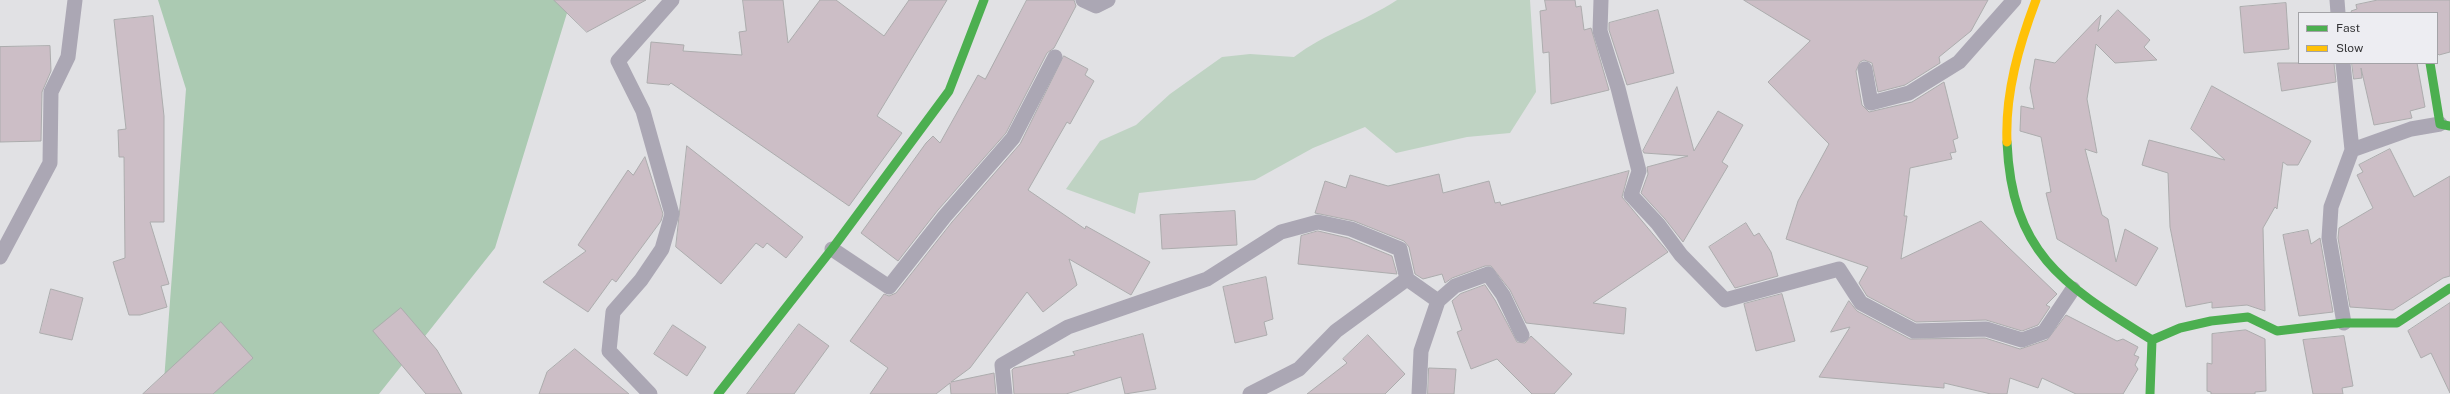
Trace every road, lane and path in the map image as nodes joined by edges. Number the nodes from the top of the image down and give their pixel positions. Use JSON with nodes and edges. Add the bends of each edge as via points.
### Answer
{"nodes":[{"id":1,"x":76,"y":0,"type":"edge"},
{"id":2,"x":672,"y":0,"type":"edge"},
{"id":3,"x":984,"y":0,"type":"edge"},
{"id":4,"x":1083,"y":0,"type":"edge"},
{"id":5,"x":1108,"y":0,"type":"edge"},
{"id":6,"x":1601,"y":0,"type":"edge"},
{"id":7,"x":2014,"y":0,"type":"edge"},
{"id":8,"x":2036,"y":0,"type":"edge"},
{"id":9,"x":2337,"y":0,"type":"edge"},
{"id":10,"x":2338,"y":12,"type":"edge"},
{"id":11,"x":1055,"y":57,"type":"dead end"},
{"id":12,"x":2343,"y":64,"type":"edge"},
{"id":13,"x":2430,"y":64,"type":"edge"},
{"id":14,"x":1864,"y":69,"type":"dead end"},
{"id":15,"x":2445,"y":125,"type":"edge"},
{"id":16,"x":2352,"y":150,"type":"junction"},
{"id":17,"x":832,"y":249,"type":"junction"},
{"id":18,"x":0,"y":258,"type":"edge"},
{"id":19,"x":1407,"y":279,"type":"junction"},
{"id":20,"x":2450,"y":288,"type":"edge"},
{"id":21,"x":2074,"y":289,"type":"junction"},
{"id":22,"x":1438,"y":301,"type":"junction"},
{"id":23,"x":2344,"y":323,"type":"junction"},
{"id":24,"x":1522,"y":335,"type":"dead end"},
{"id":25,"x":2152,"y":340,"type":"junction"},
{"id":26,"x":650,"y":394,"type":"edge"},
{"id":27,"x":718,"y":394,"type":"edge"},
{"id":28,"x":1005,"y":394,"type":"edge"},
{"id":29,"x":1250,"y":394,"type":"edge"},
{"id":30,"x":1419,"y":394,"type":"edge"},
{"id":31,"x":2150,"y":394,"type":"edge"}],
"edges":[{"from":1,"to":18,"type":"lane","via":[[68,57],[51,92],[50,163]]},
{"from":2,"to":26,"type":"lane","via":[[618,61],[643,111],[672,214],[662,249],[641,280],[613,312],[609,351]]},
{"from":3,"to":17,"type":"street","via":[[949,91]]},
{"from":4,"to":5,"type":"lane","via":[[1096,6]]},
{"from":6,"to":21,"type":"lane","via":[[1600,31],[1618,88],[1639,171],[1631,195],[1658,224],[1681,255],[1725,300],[1839,269],[1861,303],[1914,331],[1986,329],[2022,340],[2044,332]]},
{"from":7,"to":14,"type":"lane","via":[[1959,62],[1909,94],[1871,103]]},
{"from":8,"to":21,"type":"street","via":[[2010,87],[2006,157],[2018,216],[2044,260]]},
{"from":9,"to":10,"type":"lane"},
{"from":11,"to":17,"type":"lane","via":[[1013,138],[945,216],[889,288]]},
{"from":12,"to":16,"type":"lane"},
{"from":13,"to":15,"type":"street"},
{"from":15,"to":16,"type":"lane","via":[[2411,129]]},
{"from":16,"to":23,"type":"lane","via":[[2331,207],[2329,238]]},
{"from":17,"to":27,"type":"street"},
{"from":19,"to":22,"type":"lane"},
{"from":19,"to":28,"type":"lane","via":[[1400,249],[1351,229],[1318,222],[1281,232],[1207,279],[1068,327],[1002,365]]},
{"from":19,"to":29,"type":"lane","via":[[1336,331],[1299,369]]},
{"from":20,"to":23,"type":"street","via":[[2397,323]]},
{"from":21,"to":25,"type":"street"},
{"from":22,"to":24,"type":"lane","via":[[1456,286],[1488,274],[1503,295]]},
{"from":22,"to":30,"type":"lane","via":[[1421,351]]},
{"from":23,"to":25,"type":"street","via":[[2277,331],[2248,317],[2180,328]]},
{"from":25,"to":31,"type":"street"}]}
